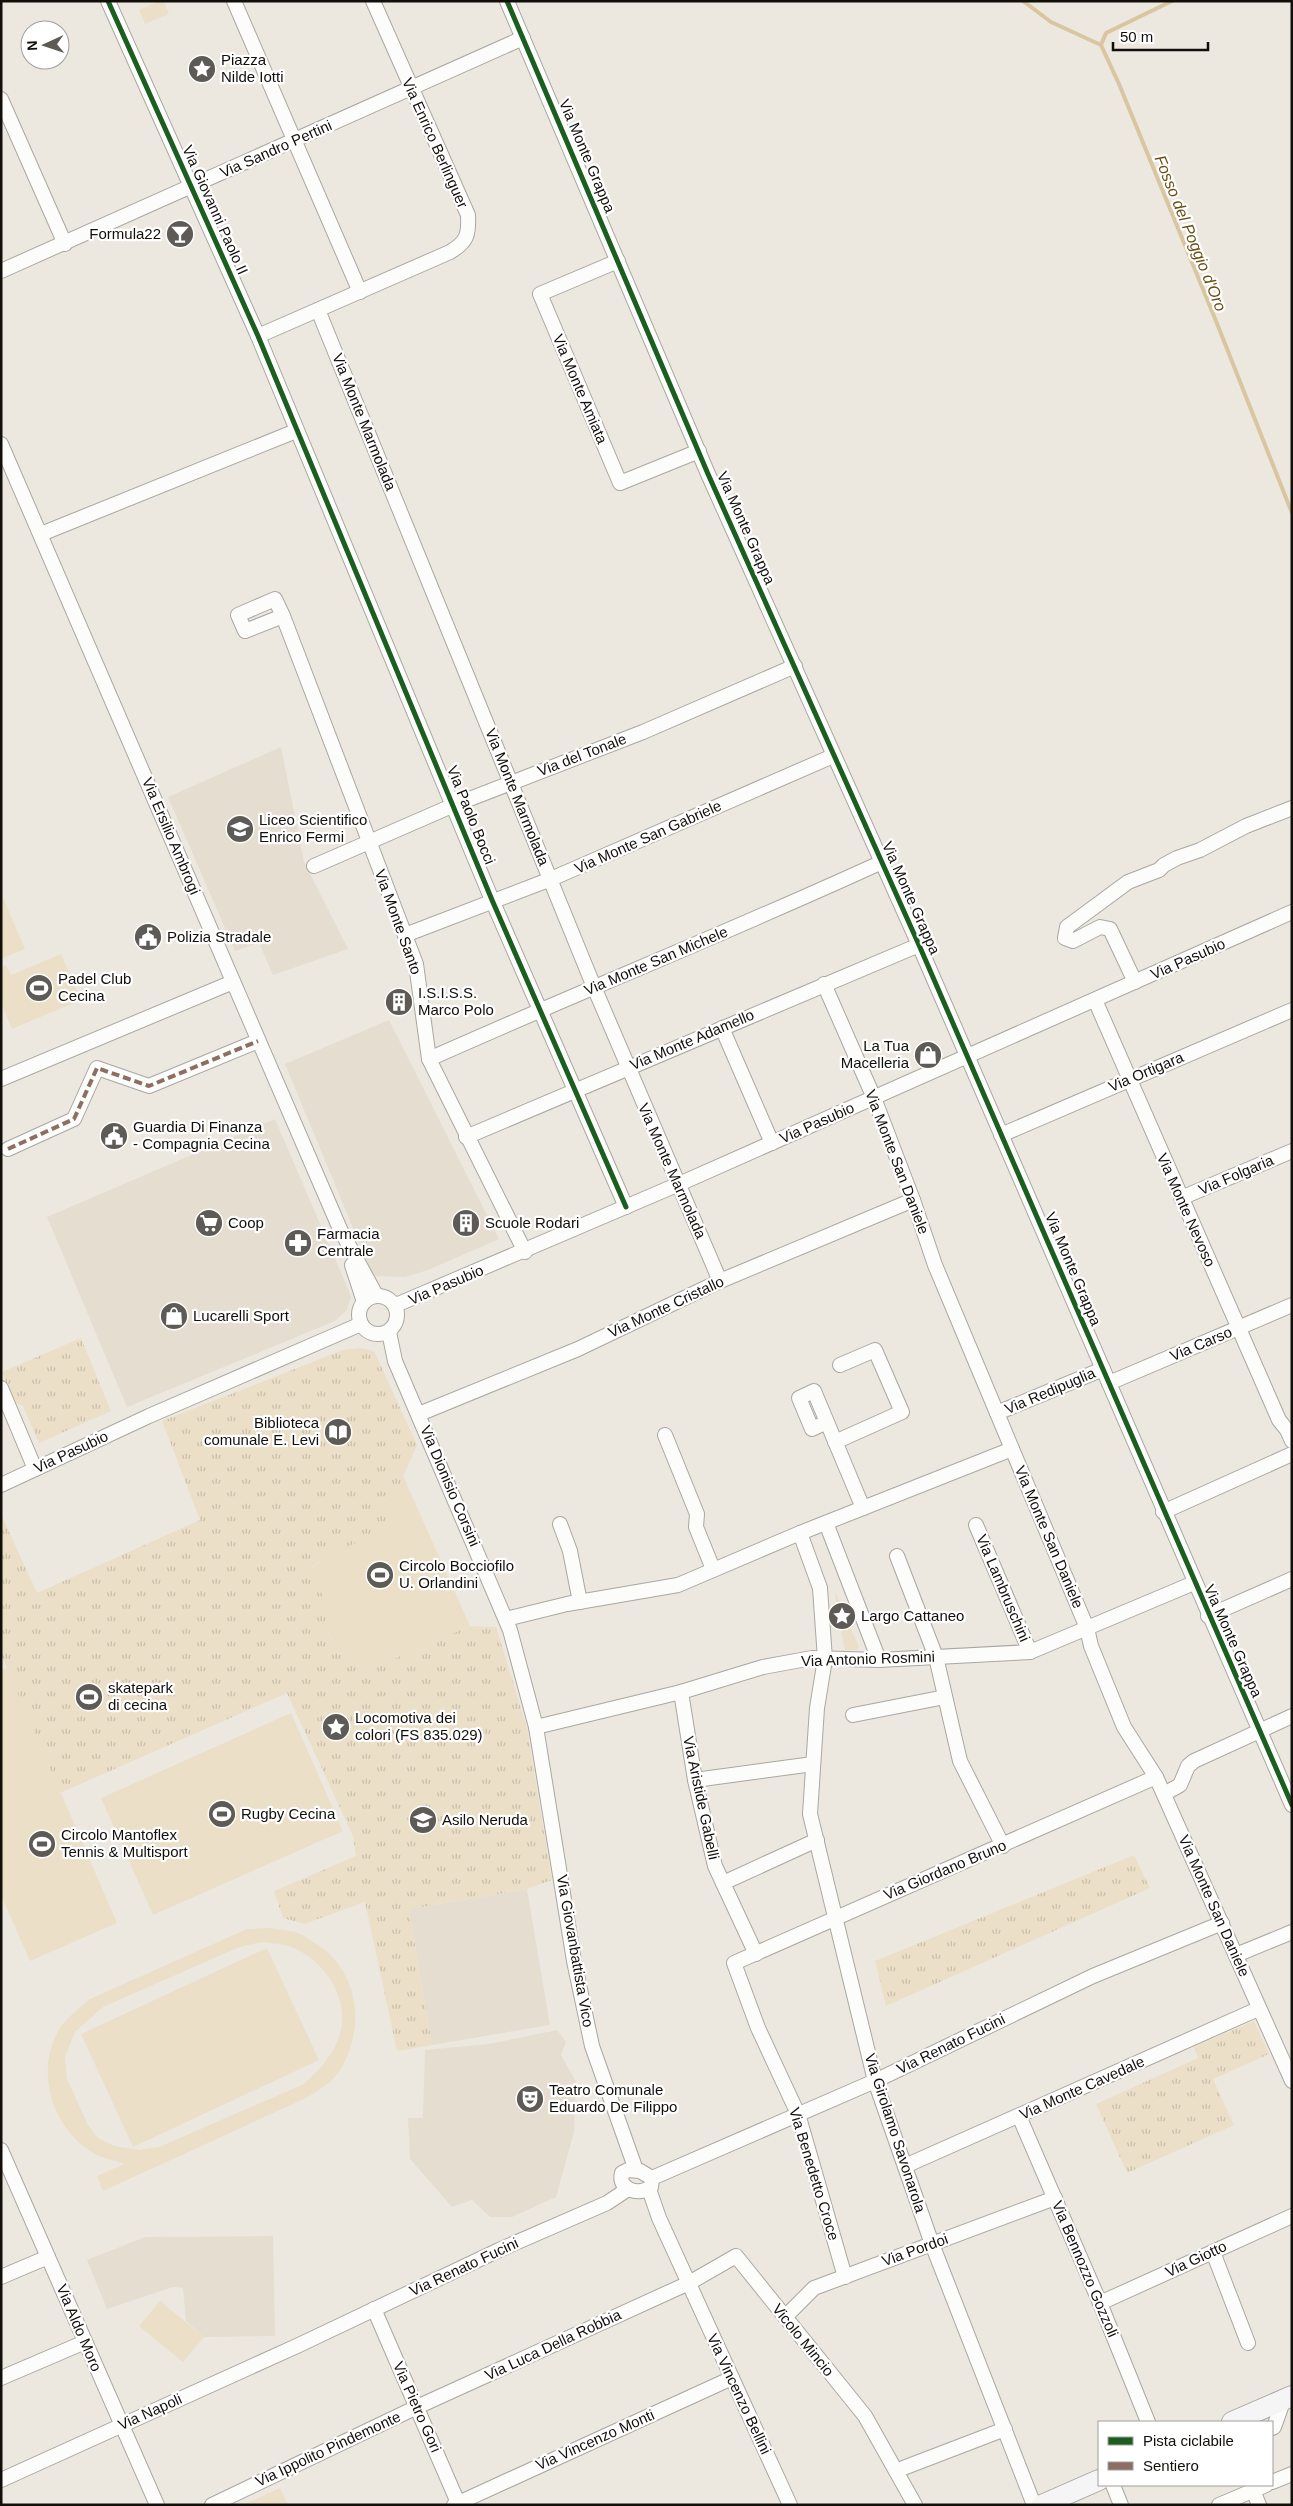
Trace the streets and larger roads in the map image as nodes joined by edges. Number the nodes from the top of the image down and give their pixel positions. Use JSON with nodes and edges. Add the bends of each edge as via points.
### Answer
{"nodes":[{"id":1,"x":108,"y":1,"type":"edge"},
{"id":2,"x":234,"y":1,"type":"edge"},
{"id":3,"x":373,"y":1,"type":"edge"},
{"id":4,"x":508,"y":1,"type":"edge"},
{"id":5,"x":523,"y":38,"type":"junction"},
{"id":6,"x":410,"y":88,"type":"junction"},
{"id":7,"x":1,"y":99,"type":"edge"},
{"id":8,"x":295,"y":140,"type":"junction"},
{"id":9,"x":191,"y":188,"type":"junction"},
{"id":10,"x":65,"y":244,"type":"junction"},
{"id":11,"x":618,"y":261,"type":"junction"},
{"id":12,"x":1,"y":272,"type":"edge"},
{"id":13,"x":360,"y":292,"type":"junction"},
{"id":14,"x":318,"y":310,"type":"junction"},
{"id":15,"x":258,"y":336,"type":"junction"},
{"id":16,"x":296,"y":432,"type":"junction"},
{"id":17,"x":1,"y":444,"type":"edge"},
{"id":18,"x":699,"y":451,"type":"junction"},
{"id":19,"x":41,"y":534,"type":"junction"},
{"id":20,"x":283,"y":616,"type":"dead end"},
{"id":21,"x":795,"y":666,"type":"junction"},
{"id":22,"x":833,"y":756,"type":"junction"},
{"id":23,"x":511,"y":783,"type":"junction"},
{"id":24,"x":454,"y":805,"type":"junction"},
{"id":25,"x":1292,"y":808,"type":"edge"},
{"id":26,"x":369,"y":843,"type":"junction"},
{"id":27,"x":882,"y":862,"type":"junction"},
{"id":28,"x":314,"y":866,"type":"dead end"},
{"id":29,"x":551,"y":879,"type":"junction"},
{"id":30,"x":492,"y":900,"type":"junction"},
{"id":31,"x":1292,"y":912,"type":"edge"},
{"id":32,"x":405,"y":935,"type":"junction"},
{"id":33,"x":918,"y":945,"type":"junction"},
{"id":34,"x":233,"y":982,"type":"junction"},
{"id":35,"x":1135,"y":982,"type":"junction"},
{"id":36,"x":824,"y":984,"type":"junction"},
{"id":37,"x":594,"y":986,"type":"junction"},
{"id":38,"x":1095,"y":1000,"type":"junction"},
{"id":39,"x":1292,"y":1010,"type":"edge"},
{"id":40,"x":540,"y":1011,"type":"junction"},
{"id":41,"x":722,"y":1028,"type":"junction"},
{"id":42,"x":258,"y":1041,"type":"junction"},
{"id":43,"x":968,"y":1057,"type":"junction"},
{"id":44,"x":429,"y":1059,"type":"junction"},
{"id":45,"x":627,"y":1068,"type":"junction"},
{"id":46,"x":1129,"y":1079,"type":"junction"},
{"id":47,"x":1,"y":1080,"type":"edge"},
{"id":48,"x":574,"y":1091,"type":"junction"},
{"id":49,"x":874,"y":1098,"type":"junction"},
{"id":50,"x":1001,"y":1135,"type":"junction"},
{"id":51,"x":466,"y":1137,"type":"junction"},
{"id":52,"x":772,"y":1143,"type":"junction"},
{"id":53,"x":8,"y":1149,"type":"dead end"},
{"id":54,"x":1292,"y":1151,"type":"edge"},
{"id":55,"x":679,"y":1184,"type":"junction"},
{"id":56,"x":1181,"y":1198,"type":"junction"},
{"id":57,"x":913,"y":1200,"type":"junction"},
{"id":58,"x":626,"y":1207,"type":"junction"},
{"id":59,"x":525,"y":1252,"type":"junction"},
{"id":60,"x":720,"y":1282,"type":"junction"},
{"id":61,"x":370,"y":1298,"type":"junction"},
{"id":62,"x":396,"y":1305,"type":"junction"},
{"id":63,"x":1292,"y":1305,"type":"edge"},
{"id":64,"x":361,"y":1324,"type":"junction"},
{"id":65,"x":1238,"y":1329,"type":"junction"},
{"id":66,"x":388,"y":1332,"type":"junction"},
{"id":67,"x":840,"y":1365,"type":"dead end"},
{"id":68,"x":1103,"y":1369,"type":"junction"},
{"id":69,"x":1109,"y":1383,"type":"junction"},
{"id":70,"x":1,"y":1388,"type":"edge"},
{"id":71,"x":419,"y":1414,"type":"junction"},
{"id":72,"x":997,"y":1414,"type":"junction"},
{"id":73,"x":1279,"y":1420,"type":"junction"},
{"id":74,"x":827,"y":1422,"type":"dead end"},
{"id":75,"x":665,"y":1435,"type":"dead end"},
{"id":76,"x":1292,"y":1441,"type":"edge"},
{"id":77,"x":835,"y":1442,"type":"junction"},
{"id":78,"x":1012,"y":1449,"type":"junction"},
{"id":79,"x":1291,"y":1457,"type":"edge"},
{"id":80,"x":35,"y":1469,"type":"junction"},
{"id":81,"x":1,"y":1485,"type":"edge"},
{"id":82,"x":863,"y":1508,"type":"junction"},
{"id":83,"x":1163,"y":1512,"type":"junction"},
{"id":84,"x":826,"y":1523,"type":"junction"},
{"id":85,"x":560,"y":1524,"type":"dead end"},
{"id":86,"x":976,"y":1526,"type":"dead end"},
{"id":87,"x":800,"y":1533,"type":"junction"},
{"id":88,"x":897,"y":1556,"type":"dead end"},
{"id":89,"x":713,"y":1569,"type":"junction"},
{"id":90,"x":1292,"y":1579,"type":"edge"},
{"id":91,"x":1194,"y":1583,"type":"junction"},
{"id":92,"x":580,"y":1602,"type":"junction"},
{"id":93,"x":1208,"y":1616,"type":"junction"},
{"id":94,"x":506,"y":1619,"type":"junction"},
{"id":95,"x":1087,"y":1628,"type":"junction"},
{"id":96,"x":1030,"y":1652,"type":"junction"},
{"id":97,"x":936,"y":1657,"type":"junction"},
{"id":98,"x":825,"y":1659,"type":"junction"},
{"id":99,"x":879,"y":1660,"type":"junction"},
{"id":100,"x":681,"y":1692,"type":"junction"},
{"id":101,"x":945,"y":1697,"type":"junction"},
{"id":102,"x":853,"y":1714,"type":"dead end"},
{"id":103,"x":1292,"y":1716,"type":"edge"},
{"id":104,"x":536,"y":1727,"type":"junction"},
{"id":105,"x":1259,"y":1730,"type":"junction"},
{"id":106,"x":813,"y":1764,"type":"junction"},
{"id":107,"x":1156,"y":1777,"type":"junction"},
{"id":108,"x":695,"y":1780,"type":"junction"},
{"id":109,"x":1164,"y":1794,"type":"junction"},
{"id":110,"x":1292,"y":1806,"type":"edge"},
{"id":111,"x":817,"y":1840,"type":"junction"},
{"id":112,"x":1003,"y":1846,"type":"junction"},
{"id":113,"x":723,"y":1883,"type":"junction"},
{"id":114,"x":836,"y":1917,"type":"junction"},
{"id":115,"x":1222,"y":1923,"type":"junction"},
{"id":116,"x":1292,"y":1932,"type":"edge"},
{"id":117,"x":756,"y":1954,"type":"junction"},
{"id":118,"x":1236,"y":1955,"type":"junction"},
{"id":119,"x":734,"y":1963,"type":"joint"},
{"id":120,"x":1258,"y":2009,"type":"junction"},
{"id":121,"x":875,"y":2081,"type":"junction"},
{"id":122,"x":1292,"y":2081,"type":"edge"},
{"id":123,"x":798,"y":2114,"type":"junction"},
{"id":124,"x":1019,"y":2116,"type":"junction"},
{"id":125,"x":1,"y":2150,"type":"edge"},
{"id":126,"x":905,"y":2166,"type":"junction"},
{"id":127,"x":636,"y":2170,"type":"junction"},
{"id":128,"x":6,"y":2177,"type":"edge"},
{"id":129,"x":650,"y":2184,"type":"junction"},
{"id":130,"x":628,"y":2189,"type":"junction"},
{"id":131,"x":1055,"y":2198,"type":"junction"},
{"id":132,"x":1292,"y":2216,"type":"edge"},
{"id":133,"x":932,"y":2244,"type":"junction"},
{"id":134,"x":1212,"y":2252,"type":"junction"},
{"id":135,"x":48,"y":2257,"type":"junction"},
{"id":136,"x":1,"y":2277,"type":"edge"},
{"id":137,"x":845,"y":2277,"type":"junction"},
{"id":138,"x":688,"y":2283,"type":"junction"},
{"id":139,"x":1100,"y":2303,"type":"junction"},
{"id":140,"x":374,"y":2309,"type":"junction"},
{"id":141,"x":785,"y":2316,"type":"junction"},
{"id":142,"x":85,"y":2342,"type":"junction"},
{"id":143,"x":1248,"y":2343,"type":"dead end"},
{"id":144,"x":299,"y":2345,"type":"joint"},
{"id":145,"x":1,"y":2378,"type":"edge"},
{"id":146,"x":732,"y":2378,"type":"junction"},
{"id":147,"x":1288,"y":2398,"type":"edge"},
{"id":148,"x":417,"y":2407,"type":"junction"},
{"id":149,"x":1148,"y":2421,"type":"edge"},
{"id":150,"x":1234,"y":2421,"type":"edge"},
{"id":151,"x":121,"y":2426,"type":"junction"},
{"id":152,"x":1273,"y":2428,"type":"edge"},
{"id":153,"x":1005,"y":2429,"type":"junction"},
{"id":154,"x":898,"y":2470,"type":"junction"},
{"id":155,"x":1292,"y":2474,"type":"edge"},
{"id":156,"x":1,"y":2480,"type":"edge"},
{"id":157,"x":1098,"y":2480,"type":"edge"},
{"id":158,"x":1273,"y":2482,"type":"edge"},
{"id":159,"x":1113,"y":2486,"type":"edge"},
{"id":160,"x":1263,"y":2486,"type":"edge"},
{"id":161,"x":1253,"y":2490,"type":"junction"},
{"id":162,"x":457,"y":2504,"type":"edge"},
{"id":163,"x":157,"y":2505,"type":"edge"},
{"id":164,"x":212,"y":2505,"type":"edge"},
{"id":165,"x":790,"y":2505,"type":"edge"},
{"id":166,"x":915,"y":2505,"type":"edge"},
{"id":167,"x":1034,"y":2505,"type":"edge"},
{"id":168,"x":1042,"y":2505,"type":"edge"},
{"id":169,"x":1121,"y":2505,"type":"edge"},
{"id":170,"x":1219,"y":2505,"type":"edge"},
{"id":171,"x":1259,"y":2505,"type":"edge"}],
"edges":[{"from":1,"to":9,"type":"street","name":"Via Giovanni Paolo II"},
{"from":2,"to":8,"type":"street"},
{"from":3,"to":6,"type":"street","name":"Via Enrico Berlinguer"},
{"from":4,"to":5,"type":"street","name":"Via Monte Grappa"},
{"from":5,"to":6,"type":"street","name":"Via Sandro Pertini"},
{"from":5,"to":11,"type":"street","name":"Via Monte Grappa"},
{"from":6,"to":8,"type":"street","name":"Via Sandro Pertini"},
{"from":6,"to":13,"type":"street","name":"Via Enrico Berlinguer","via":[[468,215],[469,230],[462,244],[450,252]]},
{"from":7,"to":10,"type":"street"},
{"from":8,"to":9,"type":"street","name":"Via Sandro Pertini"},
{"from":8,"to":13,"type":"street"},
{"from":9,"to":10,"type":"street","name":"Via Sandro Pertini"},
{"from":9,"to":15,"type":"street","name":"Via Giovanni Paolo II"},
{"from":10,"to":12,"type":"street","name":"Via Sandro Pertini"},
{"from":11,"to":18,"type":"street","name":"Via Monte Grappa"},
{"from":11,"to":18,"type":"street","name":"Via Monte Amiata","via":[[540,294],[620,483]]},
{"from":13,"to":14,"type":"street","name":"Via Enrico Berlinguer"},
{"from":14,"to":15,"type":"street","name":"Via Enrico Berlinguer"},
{"from":14,"to":23,"type":"street","name":"Via Monte Marmolada"},
{"from":15,"to":16,"type":"street","name":"Via Giovanni Paolo II"},
{"from":16,"to":19,"type":"street"},
{"from":16,"to":24,"type":"street","name":"Via Paolo Bocci"},
{"from":17,"to":19,"type":"street","name":"Via Ersilio Ambrogi"},
{"from":18,"to":21,"type":"street","name":"Via Monte Grappa"},
{"from":19,"to":34,"type":"street","name":"Via Ersilio Ambrogi"},
{"from":20,"to":26,"type":"street","name":"Via Monte Santo"},
{"from":21,"to":22,"type":"street","name":"Via Monte Grappa"},
{"from":21,"to":23,"type":"street","name":"Via del Tonale","via":[[643,732]]},
{"from":22,"to":27,"type":"street","name":"Via Monte Grappa"},
{"from":22,"to":29,"type":"street","name":"Via Monte San Gabriele"},
{"from":23,"to":24,"type":"street","name":"Via del Tonale"},
{"from":23,"to":29,"type":"street","name":"Via Monte Marmolada"},
{"from":24,"to":26,"type":"street","name":"Via del Tonale"},
{"from":24,"to":30,"type":"street","name":"Via Paolo Bocci"},
{"from":25,"to":35,"type":"street","via":[[1246,826],[1128,882],[1067,927],[1065,938],[1073,941],[1100,926],[1110,928]]},
{"from":26,"to":28,"type":"street","name":"Via del Tonale"},
{"from":26,"to":32,"type":"street","name":"Via Monte Santo"},
{"from":27,"to":33,"type":"street","name":"Via Monte Grappa"},
{"from":27,"to":37,"type":"street","name":"Via Monte San Michele","via":[[769,914]]},
{"from":29,"to":30,"type":"street","name":"Via Monte San Gabriele"},
{"from":29,"to":37,"type":"street","name":"Via Monte Marmolada"},
{"from":30,"to":32,"type":"street","name":"Via Monte San Gabriele"},
{"from":30,"to":40,"type":"street","name":"Via Paolo Bocci"},
{"from":31,"to":35,"type":"street","name":"Via Pasubio"},
{"from":32,"to":44,"type":"street","name":"Via Monte Santo","via":[[422,993]]},
{"from":33,"to":36,"type":"street","name":"Via Monte Adamello"},
{"from":33,"to":43,"type":"street","name":"Via Monte Grappa"},
{"from":34,"to":42,"type":"street","name":"Via Ersilio Ambrogi"},
{"from":34,"to":47,"type":"street"},
{"from":35,"to":38,"type":"street","name":"Via Pasubio"},
{"from":36,"to":41,"type":"street","name":"Via Monte Adamello"},
{"from":36,"to":49,"type":"street","name":"Via Monte San Daniele"},
{"from":37,"to":40,"type":"street","name":"Via Monte San Michele"},
{"from":37,"to":45,"type":"street","name":"Via Monte Marmolada"},
{"from":38,"to":43,"type":"street","name":"Via Pasubio"},
{"from":38,"to":46,"type":"street","name":"Via Monte Nevoso"},
{"from":39,"to":46,"type":"street","name":"Via Ortigara"},
{"from":40,"to":44,"type":"street","name":"Via Monte San Michele"},
{"from":40,"to":48,"type":"street","name":"Via Paolo Bocci"},
{"from":41,"to":45,"type":"street","name":"Via Monte Adamello"},
{"from":41,"to":52,"type":"street"},
{"from":42,"to":53,"type":"street","via":[[148,1086],[97,1068],[74,1119]]},
{"from":42,"to":61,"type":"street","name":"Via Ersilio Ambrogi"},
{"from":43,"to":49,"type":"street","name":"Via Pasubio"},
{"from":43,"to":50,"type":"street","name":"Via Monte Grappa"},
{"from":44,"to":51,"type":"street","name":"Via Monte Santo"},
{"from":45,"to":48,"type":"street","name":"Via Monte Adamello"},
{"from":45,"to":55,"type":"street","name":"Via Monte Marmolada"},
{"from":46,"to":50,"type":"street","name":"Via Ortigara"},
{"from":46,"to":56,"type":"street","name":"Via Monte Nevoso"},
{"from":48,"to":51,"type":"street","name":"Via Monte Adamello"},
{"from":48,"to":58,"type":"street","name":"Via Paolo Bocci"},
{"from":49,"to":52,"type":"street","name":"Via Pasubio"},
{"from":49,"to":57,"type":"street","name":"Via Monte San Daniele"},
{"from":50,"to":68,"type":"street","name":"Via Monte Grappa"},
{"from":51,"to":59,"type":"street","name":"Via Monte Santo"},
{"from":52,"to":55,"type":"street","name":"Via Pasubio"},
{"from":54,"to":56,"type":"street","name":"Via Folgaria"},
{"from":55,"to":58,"type":"street","name":"Via Pasubio"},
{"from":55,"to":60,"type":"street","name":"Via Monte Marmolada"},
{"from":56,"to":65,"type":"street","name":"Via Monte Nevoso"},
{"from":57,"to":60,"type":"street","name":"Via Monte Cristallo"},
{"from":57,"to":72,"type":"street","name":"Via Monte San Daniele","via":[[935,1266]]},
{"from":58,"to":59,"type":"street","name":"Via Pasubio"},
{"from":59,"to":62,"type":"street","name":"Via Pasubio"},
{"from":60,"to":71,"type":"street","name":"Via Monte Cristallo","via":[[578,1349]]},
{"from":61,"to":62,"type":"street","via":[[384,1296]]},
{"from":61,"to":64,"type":"street","via":[[360,1308]]},
{"from":62,"to":66,"type":"street","via":[[396,1325]]},
{"from":63,"to":65,"type":"street","name":"Via Carso"},
{"from":64,"to":66,"type":"street","via":[[368,1332]]},
{"from":64,"to":80,"type":"street","name":"Via Pasubio"},
{"from":65,"to":69,"type":"street","name":"Via Carso"},
{"from":65,"to":73,"type":"street","name":"Via Monte Nevoso"},
{"from":66,"to":71,"type":"street","name":"Via Dionisio Corsini","via":[[395,1361]]},
{"from":67,"to":77,"type":"street","via":[[875,1350],[902,1412]]},
{"from":68,"to":69,"type":"street","name":"Via Monte Grappa"},
{"from":68,"to":72,"type":"street","name":"Via Redipuglia"},
{"from":69,"to":83,"type":"street","name":"Via Monte Grappa"},
{"from":70,"to":80,"type":"street"},
{"from":71,"to":94,"type":"street","name":"Via Dionisio Corsini"},
{"from":72,"to":78,"type":"street","name":"Via Monte San Daniele"},
{"from":73,"to":76,"type":"street","name":"Via Monte Nevoso"},
{"from":73,"to":79,"type":"street","name":"Via Monte Nevoso","via":[[1280,1433]]},
{"from":74,"to":77,"type":"street"},
{"from":75,"to":89,"type":"street","via":[[697,1514],[696,1526]]},
{"from":77,"to":82,"type":"street"},
{"from":78,"to":82,"type":"street"},
{"from":78,"to":95,"type":"street","name":"Via Monte San Daniele"},
{"from":79,"to":83,"type":"street"},
{"from":80,"to":81,"type":"street","name":"Via Pasubio"},
{"from":82,"to":84,"type":"street"},
{"from":83,"to":91,"type":"street","name":"Via Monte Grappa"},
{"from":84,"to":87,"type":"street"},
{"from":84,"to":99,"type":"street"},
{"from":85,"to":92,"type":"street","via":[[570,1551]]},
{"from":86,"to":96,"type":"street","name":"Via Lambruschini"},
{"from":87,"to":89,"type":"street"},
{"from":87,"to":98,"type":"street","via":[[820,1588]]},
{"from":88,"to":97,"type":"street"},
{"from":89,"to":92,"type":"street","via":[[678,1585]]},
{"from":90,"to":93,"type":"street"},
{"from":91,"to":93,"type":"street","name":"Via Monte Grappa"},
{"from":91,"to":95,"type":"street","name":"Via Antonio Rosmini"},
{"from":92,"to":94,"type":"street"},
{"from":93,"to":105,"type":"street","name":"Via Monte Grappa"},
{"from":94,"to":104,"type":"street","name":"Via Dionisio Corsini"},
{"from":95,"to":96,"type":"street","name":"Via Antonio Rosmini"},
{"from":95,"to":107,"type":"street","name":"Via Monte San Daniele","via":[[1091,1646],[1124,1727]]},
{"from":96,"to":97,"type":"street","name":"Via Antonio Rosmini"},
{"from":97,"to":99,"type":"street","name":"Via Antonio Rosmini"},
{"from":97,"to":101,"type":"street"},
{"from":98,"to":99,"type":"street","name":"Via Antonio Rosmini"},
{"from":98,"to":100,"type":"street","name":"Via Antonio Rosmini","via":[[812,1658],[763,1667]]},
{"from":98,"to":106,"type":"street","name":"Via Girolamo Savonarola"},
{"from":100,"to":104,"type":"street","name":"Via Antonio Rosmini"},
{"from":100,"to":108,"type":"street","name":"Via Aristide Gabelli"},
{"from":101,"to":102,"type":"street"},
{"from":101,"to":112,"type":"street","via":[[960,1761]]},
{"from":103,"to":105,"type":"street"},
{"from":104,"to":127,"type":"street","name":"Via Giovanbattista Vico","via":[[574,1961],[592,2046]]},
{"from":105,"to":109,"type":"street","via":[[1194,1761],[1188,1766],[1180,1785]]},
{"from":105,"to":110,"type":"street","name":"Via Monte Grappa"},
{"from":106,"to":108,"type":"street"},
{"from":106,"to":111,"type":"street","name":"Via Girolamo Savonarola","via":[[810,1814]]},
{"from":107,"to":109,"type":"street","name":"Via Monte San Daniele"},
{"from":107,"to":112,"type":"street","name":"Via Giordano Bruno"},
{"from":108,"to":113,"type":"street","name":"Via Aristide Gabelli","via":[[715,1866]]},
{"from":109,"to":115,"type":"street","name":"Via Monte San Daniele"},
{"from":111,"to":113,"type":"street"},
{"from":111,"to":114,"type":"street","name":"Via Girolamo Savonarola"},
{"from":112,"to":114,"type":"street","name":"Via Giordano Bruno"},
{"from":113,"to":117,"type":"street","name":"Via Aristide Gabelli"},
{"from":114,"to":117,"type":"street","name":"Via Giordano Bruno"},
{"from":114,"to":121,"type":"street","name":"Via Girolamo Savonarola"},
{"from":115,"to":118,"type":"street","name":"Via Monte San Daniele"},
{"from":115,"to":121,"type":"street","name":"Via Renato Fucini","via":[[1093,1976]]},
{"from":116,"to":118,"type":"street"},
{"from":117,"to":119,"type":"street","name":"Via Giordano Bruno"},
{"from":118,"to":120,"type":"street","name":"Via Monte San Daniele"},
{"from":119,"to":123,"type":"street","name":"Via Benedetto Croce","via":[[758,2028]]},
{"from":120,"to":122,"type":"street","name":"Via Monte San Daniele"},
{"from":120,"to":124,"type":"street","name":"Via Monte Cavedale"},
{"from":121,"to":123,"type":"street","name":"Via Renato Fucini"},
{"from":121,"to":126,"type":"street","name":"Via Girolamo Savonarola"},
{"from":123,"to":129,"type":"street","name":"Via Renato Fucini"},
{"from":123,"to":137,"type":"street","name":"Via Benedetto Croce"},
{"from":124,"to":126,"type":"street","name":"Via Monte Cavedale"},
{"from":124,"to":131,"type":"street","name":"Via Bennozzo Gozzoli"},
{"from":125,"to":128,"type":"street","name":"Via Aldo Moro"},
{"from":126,"to":133,"type":"street","name":"Via Girolamo Savonarola"},
{"from":127,"to":129,"type":"street"},
{"from":127,"to":130,"type":"street","via":[[622,2173],[622,2184]]},
{"from":128,"to":135,"type":"street","name":"Via Aldo Moro"},
{"from":129,"to":130,"type":"street"},
{"from":129,"to":138,"type":"street","via":[[659,2218]]},
{"from":130,"to":140,"type":"street","name":"Via Renato Fucini","via":[[606,2204]]},
{"from":131,"to":133,"type":"street","name":"Via Pordoi"},
{"from":131,"to":139,"type":"street","name":"Via Bennozzo Gozzoli"},
{"from":132,"to":134,"type":"street","name":"Via Giotto"},
{"from":133,"to":137,"type":"street","name":"Via Pordoi"},
{"from":133,"to":153,"type":"street","name":"Via Girolamo Savonarola"},
{"from":134,"to":139,"type":"street","name":"Via Giotto"},
{"from":134,"to":143,"type":"street"},
{"from":135,"to":136,"type":"street"},
{"from":135,"to":142,"type":"street","name":"Via Aldo Moro"},
{"from":137,"to":141,"type":"street","name":"Via Pordoi","via":[[814,2288]]},
{"from":138,"to":141,"type":"street","name":"Vicolo Mincio","via":[[736,2256]]},
{"from":138,"to":146,"type":"street","name":"Via Vincenzo Bellini"},
{"from":138,"to":148,"type":"street","name":"Via Luca Della Robbia"},
{"from":139,"to":149,"type":"street","name":"Via Bennozzo Gozzoli"},
{"from":140,"to":144,"type":"street","name":"Via Renato Fucini"},
{"from":140,"to":148,"type":"street","name":"Via Pietro Gori"},
{"from":141,"to":154,"type":"street","name":"Vicolo Mincio","via":[[865,2416]]},
{"from":142,"to":145,"type":"street"},
{"from":142,"to":151,"type":"street","name":"Via Aldo Moro"},
{"from":144,"to":151,"type":"street","name":"Via Napoli"},
{"from":146,"to":162,"type":"street","name":"Via Vincenzo Monti"},
{"from":146,"to":165,"type":"street","name":"Via Vincenzo Bellini"},
{"from":147,"to":150,"type":"street"},
{"from":147,"to":152,"type":"street"},
{"from":148,"to":162,"type":"street","name":"Via Pietro Gori"},
{"from":148,"to":164,"type":"street","name":"Via Ippolito Pindemonte"},
{"from":151,"to":156,"type":"street","name":"Via Napoli"},
{"from":151,"to":163,"type":"street","name":"Via Aldo Moro"},
{"from":153,"to":154,"type":"street"},
{"from":153,"to":167,"type":"street","name":"Via Girolamo Savonarola"},
{"from":154,"to":166,"type":"street","name":"Vicolo Mincio"},
{"from":155,"to":158,"type":"street"},
{"from":157,"to":168,"type":"street"},
{"from":159,"to":169,"type":"street"},
{"from":160,"to":161,"type":"street"},
{"from":161,"to":170,"type":"street"},
{"from":161,"to":171,"type":"street"}]}
